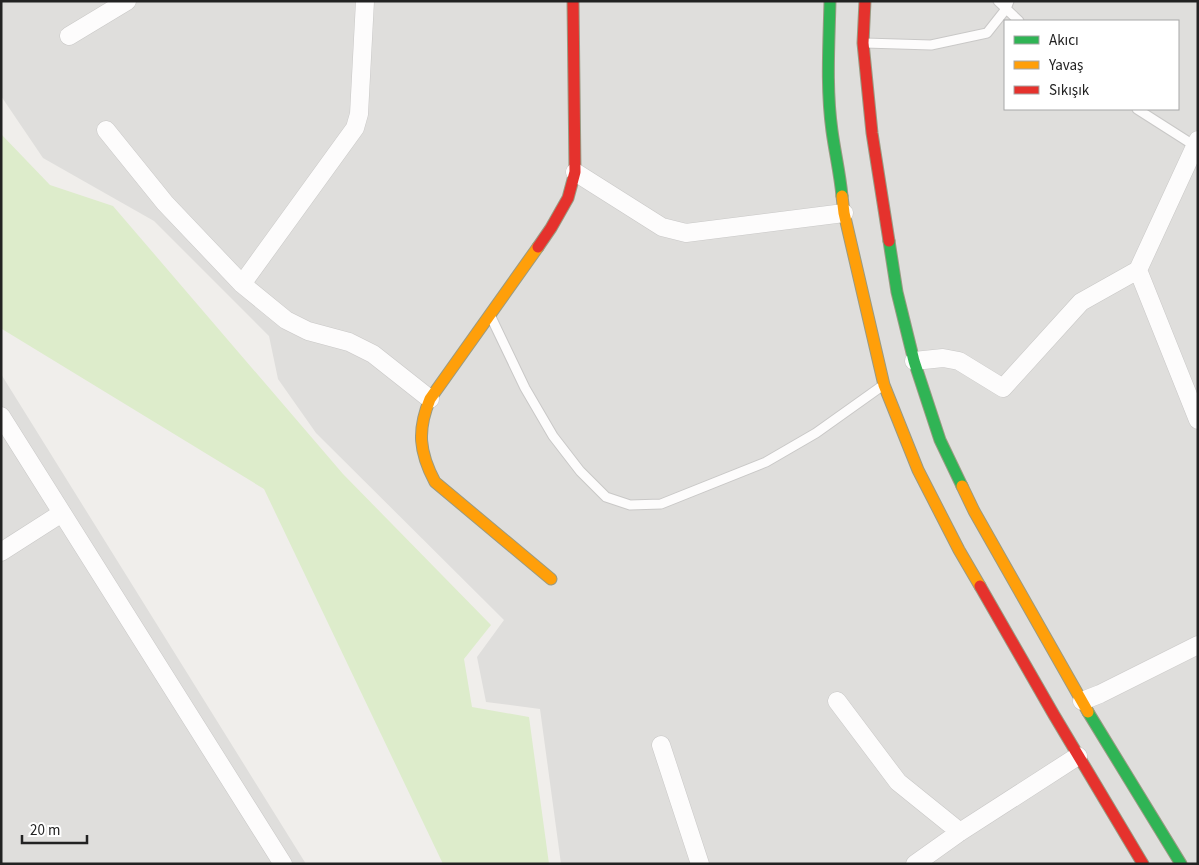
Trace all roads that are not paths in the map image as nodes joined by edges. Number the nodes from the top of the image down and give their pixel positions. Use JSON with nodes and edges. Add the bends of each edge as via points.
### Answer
{"nodes":[{"id":1,"x":127,"y":1,"type":"edge"},
{"id":2,"x":365,"y":1,"type":"edge"},
{"id":3,"x":573,"y":1,"type":"edge"},
{"id":4,"x":830,"y":1,"type":"edge"},
{"id":5,"x":865,"y":1,"type":"edge"},
{"id":6,"x":998,"y":1,"type":"edge"},
{"id":7,"x":1008,"y":5,"type":"edge"},
{"id":8,"x":1018,"y":20,"type":"edge"},
{"id":9,"x":69,"y":36,"type":"dead end"},
{"id":10,"x":864,"y":43,"type":"junction"},
{"id":11,"x":1139,"y":110,"type":"edge"},
{"id":12,"x":106,"y":130,"type":"dead end"},
{"id":13,"x":1197,"y":145,"type":"edge"},
{"id":14,"x":575,"y":172,"type":"junction"},
{"id":15,"x":844,"y":213,"type":"junction"},
{"id":16,"x":1138,"y":270,"type":"junction"},
{"id":17,"x":242,"y":284,"type":"junction"},
{"id":18,"x":490,"y":314,"type":"junction"},
{"id":19,"x":914,"y":361,"type":"junction"},
{"id":20,"x":884,"y":385,"type":"junction"},
{"id":21,"x":430,"y":399,"type":"junction"},
{"id":22,"x":1,"y":416,"type":"edge"},
{"id":23,"x":1198,"y":420,"type":"edge"},
{"id":24,"x":62,"y":513,"type":"junction"},
{"id":25,"x":1,"y":552,"type":"edge"},
{"id":26,"x":550,"y":579,"type":"dead end"},
{"id":27,"x":1198,"y":645,"type":"edge"},
{"id":28,"x":837,"y":701,"type":"dead end"},
{"id":29,"x":1079,"y":703,"type":"junction"},
{"id":30,"x":661,"y":745,"type":"dead end"},
{"id":31,"x":1078,"y":756,"type":"junction"},
{"id":32,"x":960,"y":832,"type":"junction"},
{"id":33,"x":283,"y":864,"type":"edge"},
{"id":34,"x":700,"y":864,"type":"edge"},
{"id":35,"x":915,"y":864,"type":"edge"},
{"id":36,"x":1143,"y":864,"type":"edge"},
{"id":37,"x":1181,"y":864,"type":"edge"}],
"edges":[{"from":1,"to":9,"type":"street"},
{"from":2,"to":17,"type":"street","via":[[359,114],[354,128]]},
{"from":3,"to":14,"type":"street"},
{"from":4,"to":15,"type":"street","via":[[828,81]]},
{"from":5,"to":10,"type":"street"},
{"from":6,"to":7,"type":"lane"},
{"from":7,"to":8,"type":"lane"},
{"from":7,"to":10,"type":"lane","via":[[987,33],[931,45]]},
{"from":10,"to":19,"type":"street","via":[[883,209],[897,292]]},
{"from":11,"to":13,"type":"lane"},
{"from":12,"to":17,"type":"street","via":[[165,203]]},
{"from":13,"to":16,"type":"street"},
{"from":14,"to":15,"type":"street","via":[[662,227],[686,233]]},
{"from":14,"to":18,"type":"street","via":[[568,198],[551,228]]},
{"from":15,"to":20,"type":"street"},
{"from":16,"to":19,"type":"street","via":[[1081,302],[1003,388],[959,361],[942,358]]},
{"from":16,"to":23,"type":"street"},
{"from":17,"to":21,"type":"street","via":[[286,320],[373,354]]},
{"from":18,"to":20,"type":"lane","via":[[525,388],[553,436],[580,471],[606,497],[630,505],[661,504],[766,462],[816,433]]},
{"from":18,"to":21,"type":"street"},
{"from":19,"to":29,"type":"street","via":[[940,440],[974,511]]},
{"from":20,"to":31,"type":"street","via":[[918,470],[959,550],[1058,714]]},
{"from":21,"to":26,"type":"street","via":[[422,422],[421,446],[435,482]]},
{"from":22,"to":24,"type":"street"},
{"from":24,"to":25,"type":"street"},
{"from":24,"to":33,"type":"street"},
{"from":27,"to":29,"type":"street"},
{"from":28,"to":32,"type":"street","via":[[898,782]]},
{"from":29,"to":37,"type":"street"},
{"from":30,"to":34,"type":"street"},
{"from":31,"to":32,"type":"street"},
{"from":31,"to":36,"type":"street"},
{"from":32,"to":35,"type":"street"}]}
